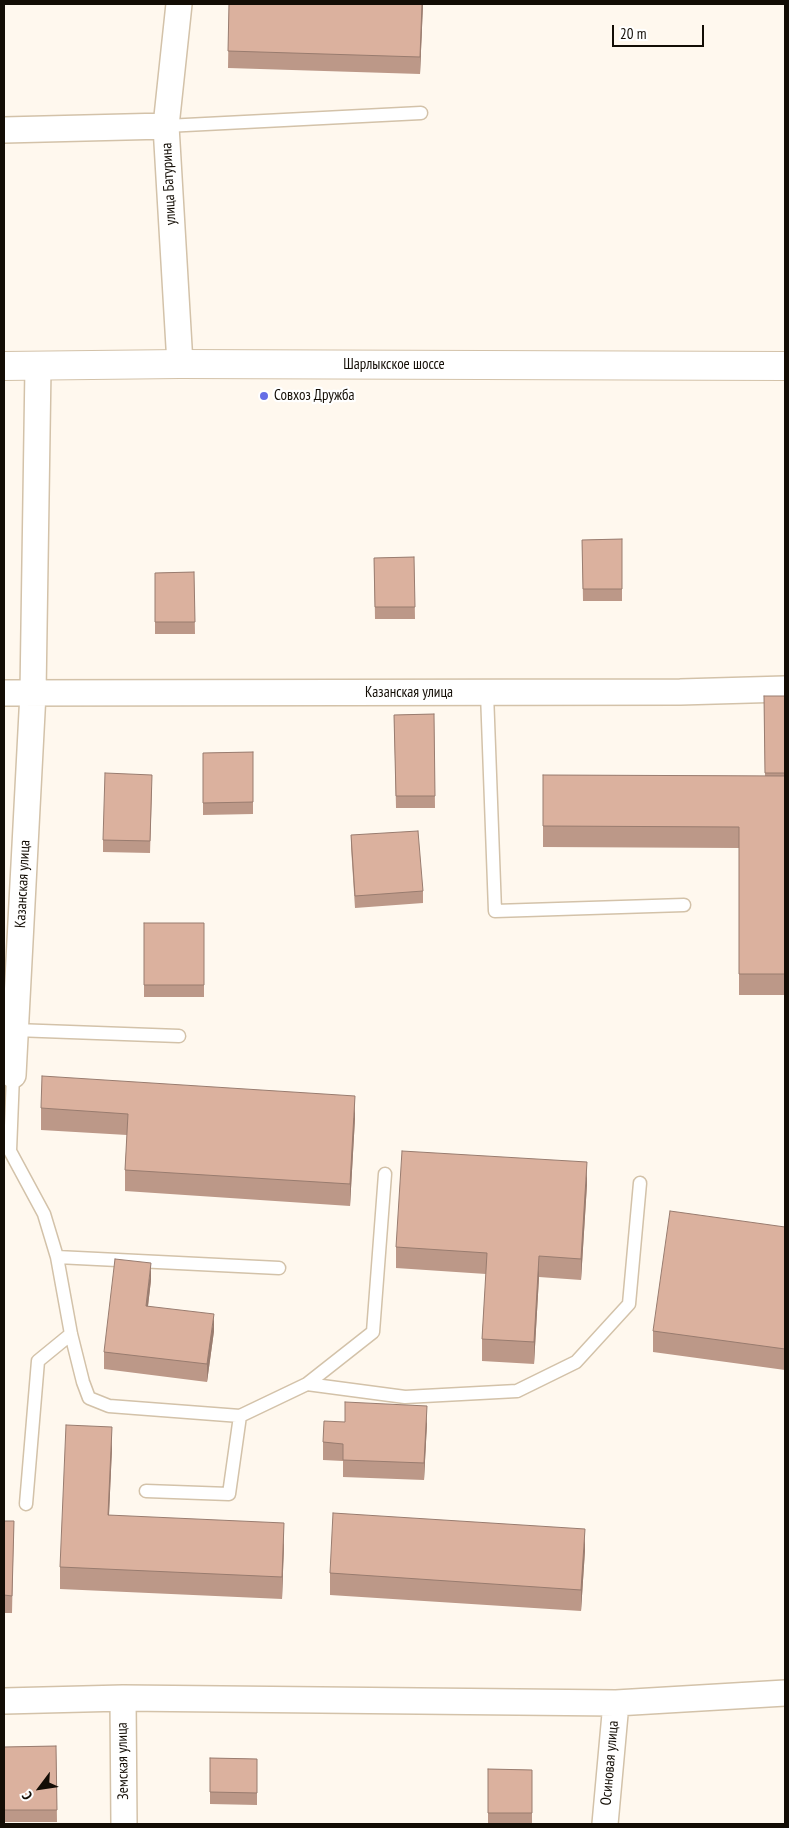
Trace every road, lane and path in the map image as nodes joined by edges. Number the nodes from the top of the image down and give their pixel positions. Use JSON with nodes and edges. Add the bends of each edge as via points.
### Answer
{"nodes":[{"id":1,"x":178,"y":4,"type":"edge"},
{"id":2,"x":421,"y":113,"type":"dead end"},
{"id":3,"x":166,"y":126,"type":"junction"},
{"id":4,"x":4,"y":130,"type":"edge"},
{"id":5,"x":180,"y":364,"type":"junction"},
{"id":6,"x":4,"y":366,"type":"edge"},
{"id":7,"x":785,"y":366,"type":"edge"},
{"id":8,"x":38,"y":367,"type":"junction"},
{"id":9,"x":785,"y":689,"type":"edge"},
{"id":10,"x":4,"y":692,"type":"edge"},
{"id":11,"x":33,"y":693,"type":"junction"},
{"id":12,"x":487,"y":693,"type":"junction"},
{"id":13,"x":684,"y":905,"type":"dead end"},
{"id":14,"x":16,"y":1030,"type":"junction"},
{"id":15,"x":179,"y":1036,"type":"dead end"},
{"id":16,"x":13,"y":1075,"type":"joint"},
{"id":17,"x":7,"y":1153,"type":"edge"},
{"id":18,"x":385,"y":1174,"type":"dead end"},
{"id":19,"x":640,"y":1183,"type":"dead end"},
{"id":20,"x":57,"y":1257,"type":"junction"},
{"id":21,"x":279,"y":1268,"type":"dead end"},
{"id":22,"x":71,"y":1334,"type":"junction"},
{"id":23,"x":307,"y":1384,"type":"junction"},
{"id":24,"x":240,"y":1416,"type":"junction"},
{"id":25,"x":146,"y":1491,"type":"dead end"},
{"id":26,"x":26,"y":1504,"type":"dead end"},
{"id":27,"x":785,"y":1693,"type":"edge"},
{"id":28,"x":123,"y":1698,"type":"junction"},
{"id":29,"x":4,"y":1700,"type":"edge"},
{"id":30,"x":616,"y":1703,"type":"junction"},
{"id":31,"x":124,"y":1824,"type":"edge"},
{"id":32,"x":605,"y":1824,"type":"edge"}],
"edges":[{"from":1,"to":3,"type":"street","name":"улица Батурина"},
{"from":2,"to":3,"type":"lane"},
{"from":3,"to":4,"type":"street"},
{"from":3,"to":5,"type":"street","name":"улица Батурина"},
{"from":5,"to":7,"type":"main road","name":"Шарлыкское шоссе"},
{"from":5,"to":8,"type":"main road","name":"Шарлыкское шоссе"},
{"from":6,"to":8,"type":"main road","name":"Шарлыкское шоссе"},
{"from":8,"to":11,"type":"street"},
{"from":9,"to":12,"type":"street","name":"Казанская улица"},
{"from":10,"to":11,"type":"street","name":"Казанская улица"},
{"from":11,"to":12,"type":"street","name":"Казанская улица"},
{"from":11,"to":14,"type":"street","name":"Казанская улица"},
{"from":12,"to":13,"type":"lane","via":[[495,911]]},
{"from":14,"to":15,"type":"lane"},
{"from":14,"to":16,"type":"street","name":"Казанская улица"},
{"from":16,"to":17,"type":"lane"},
{"from":17,"to":20,"type":"lane","via":[[44,1214]]},
{"from":18,"to":23,"type":"lane","via":[[374,1332]]},
{"from":19,"to":23,"type":"lane","via":[[629,1304],[576,1362],[517,1391],[405,1397]]},
{"from":20,"to":21,"type":"lane"},
{"from":20,"to":22,"type":"lane"},
{"from":22,"to":24,"type":"lane","via":[[89,1398],[109,1406]]},
{"from":22,"to":26,"type":"lane","via":[[38,1361]]},
{"from":23,"to":24,"type":"lane"},
{"from":24,"to":25,"type":"lane","via":[[229,1494]]},
{"from":27,"to":30,"type":"street"},
{"from":28,"to":29,"type":"street"},
{"from":28,"to":30,"type":"street"},
{"from":28,"to":31,"type":"street","name":"Земская улица"},
{"from":30,"to":32,"type":"street","name":"Осиновая улица"}]}
